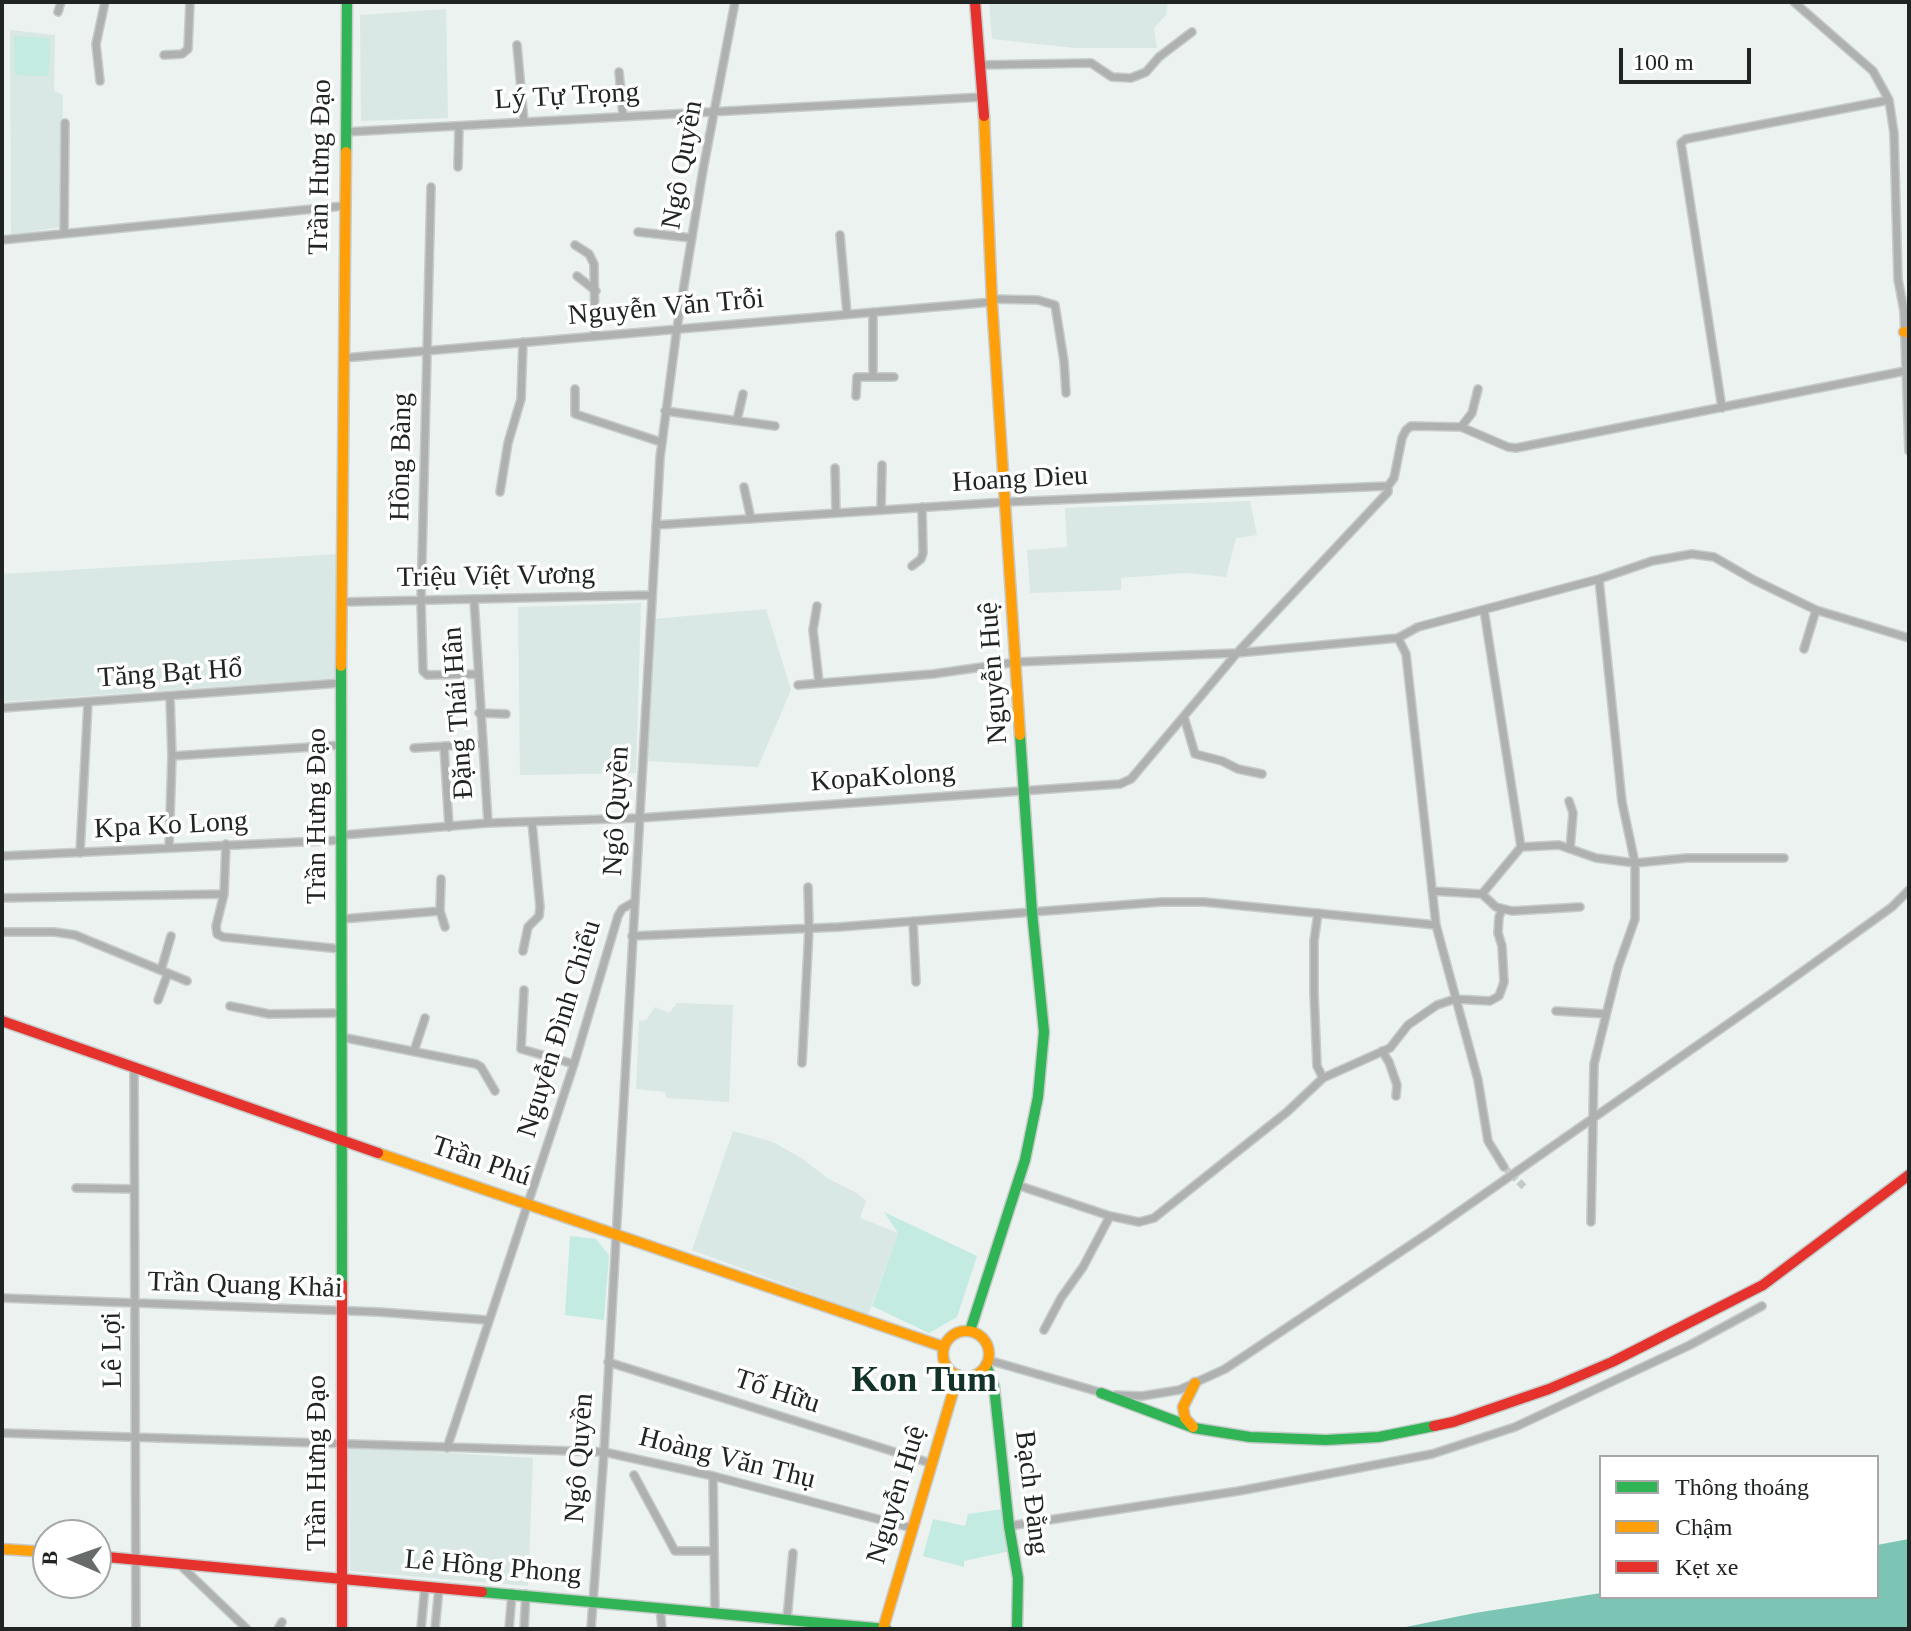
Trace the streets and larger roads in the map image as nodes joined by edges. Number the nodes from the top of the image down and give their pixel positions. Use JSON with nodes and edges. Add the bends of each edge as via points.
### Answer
{"nodes":[{"id":1,"x":61,"y":2,"type":"edge"},
{"id":2,"x":105,"y":2,"type":"edge"},
{"id":3,"x":190,"y":2,"type":"edge"},
{"id":4,"x":347,"y":2,"type":"edge"},
{"id":5,"x":735,"y":2,"type":"edge"},
{"id":6,"x":975,"y":2,"type":"edge"},
{"id":7,"x":1794,"y":2,"type":"edge"},
{"id":8,"x":58,"y":12,"type":"dead end"},
{"id":9,"x":1192,"y":32,"type":"dead end"},
{"id":10,"x":517,"y":45,"type":"dead end"},
{"id":11,"x":164,"y":55,"type":"dead end"},
{"id":12,"x":980,"y":65,"type":"junction"},
{"id":13,"x":619,"y":72,"type":"dead end"},
{"id":14,"x":100,"y":81,"type":"dead end"},
{"id":15,"x":983,"y":97,"type":"junction"},
{"id":16,"x":1889,"y":100,"type":"junction"},
{"id":17,"x":715,"y":111,"type":"junction"},
{"id":18,"x":623,"y":116,"type":"junction"},
{"id":19,"x":524,"y":122,"type":"junction"},
{"id":20,"x":65,"y":123,"type":"dead end"},
{"id":21,"x":459,"y":126,"type":"junction"},
{"id":22,"x":345,"y":132,"type":"junction"},
{"id":23,"x":458,"y":167,"type":"dead end"},
{"id":24,"x":431,"y":187,"type":"dead end"},
{"id":25,"x":343,"y":206,"type":"junction"},
{"id":26,"x":638,"y":232,"type":"dead end"},
{"id":27,"x":64,"y":234,"type":"junction"},
{"id":28,"x":840,"y":235,"type":"dead end"},
{"id":29,"x":692,"y":238,"type":"junction"},
{"id":30,"x":2,"y":240,"type":"edge"},
{"id":31,"x":575,"y":245,"type":"dead end"},
{"id":32,"x":577,"y":276,"type":"dead end"},
{"id":33,"x":596,"y":291,"type":"junction"},
{"id":34,"x":992,"y":300,"type":"junction"},
{"id":35,"x":873,"y":312,"type":"junction"},
{"id":36,"x":847,"y":314,"type":"junction"},
{"id":37,"x":677,"y":328,"type":"junction"},
{"id":38,"x":1907,"y":332,"type":"edge"},
{"id":39,"x":595,"y":336,"type":"junction"},
{"id":40,"x":523,"y":342,"type":"junction"},
{"id":41,"x":426,"y":351,"type":"junction"},
{"id":42,"x":344,"y":358,"type":"junction"},
{"id":43,"x":1905,"y":371,"type":"junction"},
{"id":44,"x":873,"y":377,"type":"junction"},
{"id":45,"x":894,"y":377,"type":"dead end"},
{"id":46,"x":575,"y":389,"type":"dead end"},
{"id":47,"x":1478,"y":389,"type":"dead end"},
{"id":48,"x":1066,"y":393,"type":"dead end"},
{"id":49,"x":743,"y":394,"type":"dead end"},
{"id":50,"x":856,"y":396,"type":"dead end"},
{"id":51,"x":1722,"y":408,"type":"junction"},
{"id":52,"x":665,"y":411,"type":"junction"},
{"id":53,"x":737,"y":420,"type":"junction"},
{"id":54,"x":775,"y":426,"type":"dead end"},
{"id":55,"x":1461,"y":427,"type":"junction"},
{"id":56,"x":661,"y":442,"type":"junction"},
{"id":57,"x":1909,"y":451,"type":"edge"},
{"id":58,"x":882,"y":465,"type":"dead end"},
{"id":59,"x":835,"y":468,"type":"dead end"},
{"id":60,"x":1388,"y":486,"type":"junction"},
{"id":61,"x":744,"y":487,"type":"dead end"},
{"id":62,"x":500,"y":492,"type":"dead end"},
{"id":63,"x":1006,"y":502,"type":"junction"},
{"id":64,"x":922,"y":507,"type":"junction"},
{"id":65,"x":881,"y":510,"type":"junction"},
{"id":66,"x":836,"y":513,"type":"junction"},
{"id":67,"x":751,"y":519,"type":"junction"},
{"id":68,"x":656,"y":525,"type":"junction"},
{"id":69,"x":912,"y":566,"type":"dead end"},
{"id":70,"x":1599,"y":579,"type":"junction"},
{"id":71,"x":651,"y":595,"type":"junction"},
{"id":72,"x":474,"y":599,"type":"junction"},
{"id":73,"x":421,"y":601,"type":"junction"},
{"id":74,"x":343,"y":602,"type":"junction"},
{"id":75,"x":817,"y":606,"type":"dead end"},
{"id":76,"x":1484,"y":610,"type":"junction"},
{"id":77,"x":1816,"y":610,"type":"junction"},
{"id":78,"x":1398,"y":638,"type":"junction"},
{"id":79,"x":1909,"y":638,"type":"edge"},
{"id":80,"x":1804,"y":649,"type":"dead end"},
{"id":81,"x":1237,"y":653,"type":"junction"},
{"id":82,"x":1017,"y":662,"type":"junction"},
{"id":83,"x":477,"y":674,"type":"junction"},
{"id":84,"x":819,"y":682,"type":"junction"},
{"id":85,"x":341,"y":683,"type":"junction"},
{"id":86,"x":798,"y":685,"type":"dead end"},
{"id":87,"x":170,"y":697,"type":"junction"},
{"id":88,"x":88,"y":702,"type":"junction"},
{"id":89,"x":2,"y":708,"type":"edge"},
{"id":90,"x":479,"y":713,"type":"junction"},
{"id":91,"x":506,"y":714,"type":"dead end"},
{"id":92,"x":1184,"y":717,"type":"junction"},
{"id":93,"x":481,"y":744,"type":"junction"},
{"id":94,"x":342,"y":745,"type":"junction"},
{"id":95,"x":444,"y":746,"type":"junction"},
{"id":96,"x":414,"y":748,"type":"dead end"},
{"id":97,"x":172,"y":756,"type":"junction"},
{"id":98,"x":1262,"y":774,"type":"dead end"},
{"id":99,"x":1026,"y":790,"type":"junction"},
{"id":100,"x":1569,"y":801,"type":"dead end"},
{"id":101,"x":640,"y":818,"type":"junction"},
{"id":102,"x":532,"y":822,"type":"junction"},
{"id":103,"x":488,"y":823,"type":"junction"},
{"id":104,"x":449,"y":827,"type":"junction"},
{"id":105,"x":343,"y":838,"type":"junction"},
{"id":106,"x":226,"y":844,"type":"junction"},
{"id":107,"x":1521,"y":847,"type":"junction"},
{"id":108,"x":169,"y":848,"type":"junction"},
{"id":109,"x":1570,"y":849,"type":"junction"},
{"id":110,"x":80,"y":853,"type":"junction"},
{"id":111,"x":2,"y":856,"type":"edge"},
{"id":112,"x":1784,"y":858,"type":"dead end"},
{"id":113,"x":1635,"y":863,"type":"junction"},
{"id":114,"x":441,"y":879,"type":"dead end"},
{"id":115,"x":808,"y":887,"type":"dead end"},
{"id":116,"x":1909,"y":890,"type":"edge"},
{"id":117,"x":1432,"y":891,"type":"junction"},
{"id":118,"x":224,"y":894,"type":"junction"},
{"id":119,"x":1482,"y":894,"type":"junction"},
{"id":120,"x":2,"y":898,"type":"edge"},
{"id":121,"x":634,"y":902,"type":"junction"},
{"id":122,"x":1580,"y":907,"type":"dead end"},
{"id":123,"x":1502,"y":909,"type":"junction"},
{"id":124,"x":440,"y":911,"type":"junction"},
{"id":125,"x":1032,"y":912,"type":"junction"},
{"id":126,"x":1318,"y":913,"type":"junction"},
{"id":127,"x":342,"y":919,"type":"junction"},
{"id":128,"x":913,"y":921,"type":"junction"},
{"id":129,"x":1436,"y":925,"type":"junction"},
{"id":130,"x":445,"y":927,"type":"dead end"},
{"id":131,"x":809,"y":929,"type":"junction"},
{"id":132,"x":2,"y":932,"type":"edge"},
{"id":133,"x":171,"y":936,"type":"dead end"},
{"id":134,"x":632,"y":936,"type":"junction"},
{"id":135,"x":341,"y":949,"type":"junction"},
{"id":136,"x":523,"y":951,"type":"dead end"},
{"id":137,"x":165,"y":972,"type":"junction"},
{"id":138,"x":187,"y":981,"type":"dead end"},
{"id":139,"x":916,"y":982,"type":"dead end"},
{"id":140,"x":524,"y":990,"type":"dead end"},
{"id":141,"x":1455,"y":999,"type":"junction"},
{"id":142,"x":158,"y":1000,"type":"dead end"},
{"id":143,"x":230,"y":1006,"type":"dead end"},
{"id":144,"x":1556,"y":1011,"type":"dead end"},
{"id":145,"x":341,"y":1013,"type":"junction"},
{"id":146,"x":1606,"y":1014,"type":"junction"},
{"id":147,"x":425,"y":1018,"type":"dead end"},
{"id":148,"x":2,"y":1021,"type":"edge"},
{"id":149,"x":341,"y":1037,"type":"junction"},
{"id":150,"x":414,"y":1051,"type":"junction"},
{"id":151,"x":1382,"y":1051,"type":"junction"},
{"id":152,"x":802,"y":1063,"type":"dead end"},
{"id":153,"x":574,"y":1064,"type":"junction"},
{"id":154,"x":134,"y":1069,"type":"junction"},
{"id":155,"x":1323,"y":1078,"type":"junction"},
{"id":156,"x":495,"y":1091,"type":"dead end"},
{"id":157,"x":1396,"y":1096,"type":"dead end"},
{"id":158,"x":1591,"y":1118,"type":"junction"},
{"id":159,"x":341,"y":1140,"type":"junction"},
{"id":160,"x":1504,"y":1167,"type":"tunnel mouth"},
{"id":161,"x":1909,"y":1175,"type":"edge"},
{"id":162,"x":1017,"y":1185,"type":"junction"},
{"id":163,"x":76,"y":1188,"type":"dead end"},
{"id":164,"x":134,"y":1189,"type":"junction"},
{"id":165,"x":528,"y":1203,"type":"junction"},
{"id":166,"x":1110,"y":1216,"type":"junction"},
{"id":167,"x":1591,"y":1222,"type":"dead end"},
{"id":168,"x":616,"y":1233,"type":"junction"},
{"id":169,"x":2,"y":1298,"type":"edge"},
{"id":170,"x":134,"y":1305,"type":"junction"},
{"id":171,"x":1762,"y":1306,"type":"dead end"},
{"id":172,"x":341,"y":1311,"type":"junction"},
{"id":173,"x":487,"y":1320,"type":"junction"},
{"id":174,"x":1044,"y":1330,"type":"dead end"},
{"id":175,"x":970,"y":1331,"type":"junction"},
{"id":176,"x":944,"y":1347,"type":"junction"},
{"id":177,"x":608,"y":1362,"type":"junction"},
{"id":178,"x":987,"y":1362,"type":"junction"},
{"id":179,"x":958,"y":1375,"type":"junction"},
{"id":180,"x":1195,"y":1383,"type":"junction"},
{"id":181,"x":1101,"y":1393,"type":"junction"},
{"id":182,"x":1194,"y":1428,"type":"junction"},
{"id":183,"x":2,"y":1433,"type":"edge"},
{"id":184,"x":136,"y":1438,"type":"junction"},
{"id":185,"x":343,"y":1443,"type":"junction"},
{"id":186,"x":447,"y":1448,"type":"junction"},
{"id":187,"x":604,"y":1452,"type":"junction"},
{"id":188,"x":933,"y":1464,"type":"junction"},
{"id":189,"x":634,"y":1475,"type":"dead end"},
{"id":190,"x":713,"y":1476,"type":"junction"},
{"id":191,"x":1009,"y":1526,"type":"junction"},
{"id":192,"x":912,"y":1528,"type":"junction"},
{"id":193,"x":2,"y":1549,"type":"edge"},
{"id":194,"x":32,"y":1551,"type":"edge"},
{"id":195,"x":714,"y":1551,"type":"junction"},
{"id":196,"x":793,"y":1553,"type":"dead end"},
{"id":197,"x":112,"y":1557,"type":"edge"},
{"id":198,"x":136,"y":1559,"type":"junction"},
{"id":199,"x":178,"y":1562,"type":"junction"},
{"id":200,"x":342,"y":1577,"type":"junction"},
{"id":201,"x":425,"y":1586,"type":"junction"},
{"id":202,"x":439,"y":1587,"type":"junction"},
{"id":203,"x":512,"y":1593,"type":"junction"},
{"id":204,"x":526,"y":1594,"type":"junction"},
{"id":205,"x":592,"y":1601,"type":"junction"},
{"id":206,"x":660,"y":1607,"type":"junction"},
{"id":207,"x":715,"y":1613,"type":"junction"},
{"id":208,"x":787,"y":1619,"type":"junction"},
{"id":209,"x":136,"y":1629,"type":"edge"},
{"id":210,"x":247,"y":1629,"type":"edge"},
{"id":211,"x":342,"y":1629,"type":"edge"},
{"id":212,"x":421,"y":1629,"type":"edge"},
{"id":213,"x":435,"y":1629,"type":"edge"},
{"id":214,"x":509,"y":1629,"type":"edge"},
{"id":215,"x":524,"y":1629,"type":"edge"},
{"id":216,"x":591,"y":1629,"type":"edge"},
{"id":217,"x":662,"y":1629,"type":"edge"},
{"id":218,"x":884,"y":1629,"type":"edge"},
{"id":219,"x":1017,"y":1629,"type":"edge"}],
"edges":[{"from":1,"to":8,"type":"street"},
{"from":2,"to":14,"type":"street","via":[[96,44]]},
{"from":3,"to":11,"type":"street","via":[[188,49]]},
{"from":4,"to":22,"type":"street","name":"Trần Hưng Đạo"},
{"from":5,"to":17,"type":"street","name":"Ngô Quyền"},
{"from":6,"to":12,"type":"street","name":"Nguyễn Huệ"},
{"from":7,"to":16,"type":"street","via":[[1873,71]]},
{"from":9,"to":12,"type":"street","via":[[1134,77],[1112,77],[1091,63]]},
{"from":10,"to":19,"type":"street"},
{"from":12,"to":15,"type":"street","name":"Nguyễn Huệ"},
{"from":13,"to":18,"type":"street"},
{"from":15,"to":17,"type":"street","name":"Lý Tự Trọng"},
{"from":15,"to":34,"type":"street","name":"Nguyễn Huệ"},
{"from":16,"to":38,"type":"street","via":[[1898,279]]},
{"from":16,"to":51,"type":"street","via":[[1681,143]]},
{"from":17,"to":18,"type":"street","name":"Lý Tự Trọng"},
{"from":17,"to":29,"type":"street","name":"Ngô Quyền"},
{"from":18,"to":19,"type":"street","name":"Lý Tự Trọng"},
{"from":19,"to":21,"type":"street","name":"Lý Tự Trọng"},
{"from":20,"to":27,"type":"street"},
{"from":21,"to":22,"type":"street","name":"Lý Tự Trọng"},
{"from":21,"to":23,"type":"street"},
{"from":22,"to":25,"type":"street","name":"Trần Hưng Đạo"},
{"from":24,"to":41,"type":"street","name":"Hồng Bàng"},
{"from":25,"to":27,"type":"street"},
{"from":25,"to":42,"type":"street","name":"Trần Hưng Đạo"},
{"from":26,"to":29,"type":"street"},
{"from":27,"to":30,"type":"street"},
{"from":28,"to":36,"type":"street"},
{"from":29,"to":37,"type":"street","name":"Ngô Quyền"},
{"from":31,"to":33,"type":"street","via":[[594,264]]},
{"from":32,"to":33,"type":"street"},
{"from":33,"to":39,"type":"street"},
{"from":34,"to":35,"type":"street","name":"Nguyễn Văn Trỗi"},
{"from":34,"to":48,"type":"street","name":"Nguyễn Văn Trỗi","via":[[1055,305]]},
{"from":34,"to":63,"type":"street","name":"Nguyễn Huệ"},
{"from":35,"to":36,"type":"street","name":"Nguyễn Văn Trỗi"},
{"from":35,"to":44,"type":"street"},
{"from":36,"to":37,"type":"street","name":"Nguyễn Văn Trỗi"},
{"from":37,"to":39,"type":"street","name":"Nguyễn Văn Trỗi"},
{"from":37,"to":52,"type":"street","name":"Ngô Quyền"},
{"from":38,"to":43,"type":"street"},
{"from":39,"to":40,"type":"street","name":"Nguyễn Văn Trỗi"},
{"from":40,"to":41,"type":"street","name":"Nguyễn Văn Trỗi"},
{"from":40,"to":62,"type":"street","via":[[521,399]]},
{"from":41,"to":42,"type":"street","name":"Nguyễn Văn Trỗi"},
{"from":41,"to":73,"type":"street","name":"Hồng Bàng"},
{"from":42,"to":74,"type":"street","name":"Trần Hưng Đạo"},
{"from":43,"to":51,"type":"street"},
{"from":43,"to":57,"type":"street"},
{"from":44,"to":45,"type":"street"},
{"from":44,"to":50,"type":"street","via":[[857,377]]},
{"from":46,"to":56,"type":"street","via":[[575,414]]},
{"from":47,"to":55,"type":"street","via":[[1472,413]]},
{"from":49,"to":53,"type":"street"},
{"from":51,"to":55,"type":"street","via":[[1516,448]]},
{"from":52,"to":53,"type":"street"},
{"from":52,"to":56,"type":"street","name":"Ngô Quyền"},
{"from":53,"to":54,"type":"street"},
{"from":55,"to":60,"type":"street","name":"KopaKolong","via":[[1406,430]]},
{"from":56,"to":68,"type":"street","name":"Ngô Quyền"},
{"from":58,"to":65,"type":"street"},
{"from":59,"to":66,"type":"street"},
{"from":60,"to":63,"type":"street","name":"Hoang Dieu"},
{"from":60,"to":81,"type":"street","name":"KopaKolong","via":[[1388,492]]},
{"from":61,"to":67,"type":"street"},
{"from":63,"to":64,"type":"street","name":"Hoang Dieu"},
{"from":63,"to":82,"type":"street","name":"Nguyễn Huệ"},
{"from":64,"to":65,"type":"street","name":"Hoang Dieu"},
{"from":64,"to":69,"type":"street","via":[[923,553]]},
{"from":65,"to":66,"type":"street","name":"Hoang Dieu"},
{"from":66,"to":67,"type":"street","name":"Hoang Dieu"},
{"from":67,"to":68,"type":"street","name":"Hoang Dieu"},
{"from":68,"to":71,"type":"street","name":"Ngô Quyền"},
{"from":70,"to":76,"type":"street"},
{"from":70,"to":77,"type":"street","via":[[1652,561],[1708,555]]},
{"from":70,"to":113,"type":"street","via":[[1622,802]]},
{"from":71,"to":72,"type":"street","name":"Triệu Việt Vương"},
{"from":71,"to":101,"type":"street","name":"Ngô Quyền"},
{"from":72,"to":73,"type":"street","name":"Triệu Việt Vương"},
{"from":72,"to":83,"type":"street","name":"Đặng Thái Hân"},
{"from":73,"to":74,"type":"street","name":"Triệu Việt Vương"},
{"from":73,"to":83,"type":"street","name":"Hồng Bàng","via":[[424,674]]},
{"from":74,"to":85,"type":"street","name":"Trần Hưng Đạo"},
{"from":75,"to":84,"type":"street","via":[[813,630]]},
{"from":76,"to":78,"type":"street","via":[[1418,627]]},
{"from":76,"to":107,"type":"street"},
{"from":77,"to":79,"type":"street"},
{"from":77,"to":80,"type":"street"},
{"from":78,"to":81,"type":"street"},
{"from":78,"to":117,"type":"street","via":[[1406,654]]},
{"from":81,"to":82,"type":"street"},
{"from":81,"to":92,"type":"street","name":"KopaKolong"},
{"from":82,"to":84,"type":"street"},
{"from":82,"to":99,"type":"street","name":"Nguyễn Huệ"},
{"from":83,"to":90,"type":"street","name":"Đặng Thái Hân"},
{"from":84,"to":86,"type":"street"},
{"from":85,"to":87,"type":"street","name":"Tăng Bạt Hổ"},
{"from":85,"to":94,"type":"street","name":"Trần Hưng Đạo"},
{"from":87,"to":88,"type":"street","name":"Tăng Bạt Hổ"},
{"from":87,"to":97,"type":"street"},
{"from":88,"to":89,"type":"street","name":"Tăng Bạt Hổ"},
{"from":88,"to":110,"type":"street"},
{"from":90,"to":91,"type":"street"},
{"from":90,"to":93,"type":"street","name":"Đặng Thái Hân"},
{"from":92,"to":98,"type":"street","via":[[1195,754]]},
{"from":92,"to":99,"type":"street","name":"KopaKolong","via":[[1131,779]]},
{"from":93,"to":95,"type":"street"},
{"from":93,"to":103,"type":"street","name":"Đặng Thái Hân"},
{"from":94,"to":97,"type":"street"},
{"from":94,"to":105,"type":"street","name":"Trần Hưng Đạo"},
{"from":95,"to":96,"type":"street"},
{"from":95,"to":104,"type":"street"},
{"from":97,"to":108,"type":"street"},
{"from":99,"to":101,"type":"street","name":"KopaKolong"},
{"from":99,"to":125,"type":"street","name":"Nguyễn Huệ"},
{"from":100,"to":109,"type":"street"},
{"from":101,"to":102,"type":"street","name":"KopaKolong"},
{"from":101,"to":121,"type":"street","name":"Ngô Quyền"},
{"from":102,"to":103,"type":"street","name":"KopaKolong"},
{"from":102,"to":136,"type":"street","via":[[539,913],[528,927]]},
{"from":103,"to":104,"type":"street","name":"KopaKolong"},
{"from":104,"to":105,"type":"street","name":"KopaKolong"},
{"from":105,"to":106,"type":"street","name":"Kpa Ko Long"},
{"from":105,"to":127,"type":"street","name":"Trần Hưng Đạo"},
{"from":106,"to":108,"type":"street","name":"Kpa Ko Long"},
{"from":106,"to":118,"type":"street"},
{"from":107,"to":109,"type":"street"},
{"from":107,"to":119,"type":"street"},
{"from":108,"to":110,"type":"street","name":"Kpa Ko Long"},
{"from":109,"to":113,"type":"street"},
{"from":110,"to":111,"type":"street","name":"Kpa Ko Long"},
{"from":112,"to":113,"type":"street"},
{"from":113,"to":146,"type":"street","via":[[1635,919]]},
{"from":114,"to":124,"type":"street"},
{"from":115,"to":131,"type":"street"},
{"from":116,"to":158,"type":"street","via":[[1778,989]]},
{"from":117,"to":119,"type":"street"},
{"from":117,"to":129,"type":"street"},
{"from":118,"to":120,"type":"street"},
{"from":118,"to":135,"type":"street","via":[[216,926],[219,936]]},
{"from":119,"to":123,"type":"street"},
{"from":121,"to":134,"type":"street","name":"Ngô Quyền"},
{"from":121,"to":153,"type":"street","name":"Nguyễn Đình Chiểu","via":[[618,916]]},
{"from":122,"to":123,"type":"street"},
{"from":123,"to":141,"type":"street","via":[[1498,933],[1504,982],[1499,996],[1490,1001]]},
{"from":124,"to":127,"type":"street"},
{"from":124,"to":130,"type":"street"},
{"from":125,"to":126,"type":"street","via":[[1204,902]]},
{"from":125,"to":128,"type":"street"},
{"from":125,"to":162,"type":"street","name":"Nguyễn Huệ","via":[[1044,1032],[1038,1097]]},
{"from":126,"to":129,"type":"street"},
{"from":126,"to":155,"type":"street","via":[[1314,992],[1317,1066]]},
{"from":127,"to":135,"type":"street","name":"Trần Hưng Đạo"},
{"from":128,"to":131,"type":"street"},
{"from":128,"to":139,"type":"street"},
{"from":129,"to":141,"type":"street"},
{"from":131,"to":134,"type":"street"},
{"from":131,"to":152,"type":"street"},
{"from":132,"to":137,"type":"street","via":[[75,935]]},
{"from":133,"to":137,"type":"street"},
{"from":134,"to":168,"type":"street","name":"Ngô Quyền"},
{"from":135,"to":145,"type":"street","name":"Trần Hưng Đạo"},
{"from":137,"to":138,"type":"street"},
{"from":137,"to":142,"type":"street"},
{"from":140,"to":153,"type":"street","via":[[521,1049]]},
{"from":141,"to":151,"type":"street","via":[[1408,1025]]},
{"from":141,"to":160,"type":"street","via":[[1478,1080],[1488,1141]]},
{"from":143,"to":145,"type":"street","via":[[269,1014]]},
{"from":144,"to":146,"type":"street"},
{"from":145,"to":149,"type":"street","name":"Trần Hưng Đạo"},
{"from":146,"to":158,"type":"street","via":[[1594,1064]]},
{"from":147,"to":150,"type":"street"},
{"from":148,"to":154,"type":"street","name":"Trần Phú"},
{"from":149,"to":150,"type":"street"},
{"from":149,"to":159,"type":"street","name":"Trần Hưng Đạo"},
{"from":150,"to":156,"type":"street","via":[[476,1064]]},
{"from":151,"to":155,"type":"street"},
{"from":151,"to":157,"type":"street","via":[[1397,1085]]},
{"from":153,"to":165,"type":"street","name":"Nguyễn Đình Chiểu"},
{"from":154,"to":159,"type":"street","name":"Trần Phú"},
{"from":154,"to":164,"type":"street","name":"Lê Lợi"},
{"from":155,"to":166,"type":"street","via":[[1154,1218],[1139,1222]]},
{"from":158,"to":167,"type":"street"},
{"from":158,"to":180,"type":"street","via":[[1372,1271],[1225,1369]]},
{"from":159,"to":165,"type":"street","name":"Trần Phú"},
{"from":159,"to":172,"type":"street","name":"Trần Hưng Đạo"},
{"from":161,"to":182,"type":"street","via":[[1763,1285],[1612,1362],[1489,1411],[1414,1431],[1339,1440],[1250,1437]]},
{"from":162,"to":166,"type":"street"},
{"from":162,"to":175,"type":"street","name":"Nguyễn Huệ"},
{"from":163,"to":164,"type":"street"},
{"from":164,"to":170,"type":"street","name":"Lê Lợi"},
{"from":165,"to":168,"type":"street","name":"Trần Phú"},
{"from":165,"to":173,"type":"street","name":"Nguyễn Đình Chiểu"},
{"from":166,"to":174,"type":"street"},
{"from":168,"to":176,"type":"street","name":"Trần Phú"},
{"from":168,"to":177,"type":"street","name":"Ngô Quyền"},
{"from":169,"to":170,"type":"street","name":"Trần Quang Khải"},
{"from":170,"to":172,"type":"street","name":"Trần Quang Khải"},
{"from":170,"to":184,"type":"street","name":"Lê Lợi"},
{"from":171,"to":191,"type":"street","via":[[1515,1427],[1432,1454],[1239,1491]]},
{"from":172,"to":173,"type":"street","name":"Trần Quang Khải"},
{"from":172,"to":185,"type":"street","name":"Trần Hưng Đạo"},
{"from":173,"to":186,"type":"street","name":"Nguyễn Đình Chiểu"},
{"from":175,"to":176,"type":"street","via":[[951,1336]]},
{"from":175,"to":178,"type":"street","via":[[988,1347]]},
{"from":176,"to":179,"type":"street","via":[[944,1361]]},
{"from":177,"to":187,"type":"street","name":"Ngô Quyền"},
{"from":177,"to":188,"type":"street","name":"Tố Hữu"},
{"from":178,"to":179,"type":"street","via":[[973,1376]]},
{"from":178,"to":181,"type":"street"},
{"from":178,"to":191,"type":"street","name":"Bạch Đằng"},
{"from":179,"to":188,"type":"street","name":"Nguyễn Huệ"},
{"from":180,"to":181,"type":"street","via":[[1142,1396]]},
{"from":180,"to":182,"type":"street","via":[[1183,1413]]},
{"from":181,"to":182,"type":"street"},
{"from":183,"to":184,"type":"street","name":"Hoàng Văn Thụ"},
{"from":184,"to":185,"type":"street","name":"Hoàng Văn Thụ"},
{"from":184,"to":198,"type":"street","name":"Lê Lợi"},
{"from":185,"to":186,"type":"street","name":"Hoàng Văn Thụ"},
{"from":185,"to":200,"type":"street","name":"Trần Hưng Đạo"},
{"from":186,"to":187,"type":"street","name":"Hoàng Văn Thụ"},
{"from":187,"to":190,"type":"street","name":"Hoàng Văn Thụ"},
{"from":187,"to":205,"type":"street","name":"Ngô Quyền"},
{"from":188,"to":192,"type":"street","name":"Nguyễn Huệ"},
{"from":189,"to":195,"type":"street","via":[[675,1551]]},
{"from":190,"to":192,"type":"street","name":"Hoàng Văn Thụ"},
{"from":190,"to":195,"type":"street"},
{"from":191,"to":219,"type":"street","name":"Bạch Đằng","via":[[1018,1578]]},
{"from":192,"to":218,"type":"street","name":"Nguyễn Huệ"},
{"from":193,"to":194,"type":"street"},
{"from":195,"to":207,"type":"street"},
{"from":196,"to":208,"type":"street"},
{"from":197,"to":198,"type":"street","name":"Lê Hồng Phong"},
{"from":198,"to":199,"type":"street","name":"Lê Hồng Phong"},
{"from":198,"to":209,"type":"street","name":"Lê Lợi"},
{"from":199,"to":200,"type":"street","name":"Lê Hồng Phong"},
{"from":199,"to":210,"type":"street"},
{"from":200,"to":201,"type":"street","name":"Lê Hồng Phong"},
{"from":200,"to":211,"type":"street","name":"Trần Hưng Đạo"},
{"from":201,"to":202,"type":"street","name":"Lê Hồng Phong"},
{"from":201,"to":212,"type":"street"},
{"from":202,"to":203,"type":"street","name":"Lê Hồng Phong"},
{"from":202,"to":213,"type":"street"},
{"from":203,"to":204,"type":"street","name":"Lê Hồng Phong"},
{"from":203,"to":214,"type":"street"},
{"from":204,"to":205,"type":"street","name":"Lê Hồng Phong"},
{"from":204,"to":215,"type":"street"},
{"from":205,"to":206,"type":"street","name":"Lê Hồng Phong"},
{"from":205,"to":216,"type":"street","name":"Ngô Quyền"},
{"from":206,"to":207,"type":"street","name":"Lê Hồng Phong"},
{"from":206,"to":217,"type":"street"},
{"from":207,"to":208,"type":"street","name":"Lê Hồng Phong"},
{"from":208,"to":218,"type":"street","name":"Lê Hồng Phong"}]}
